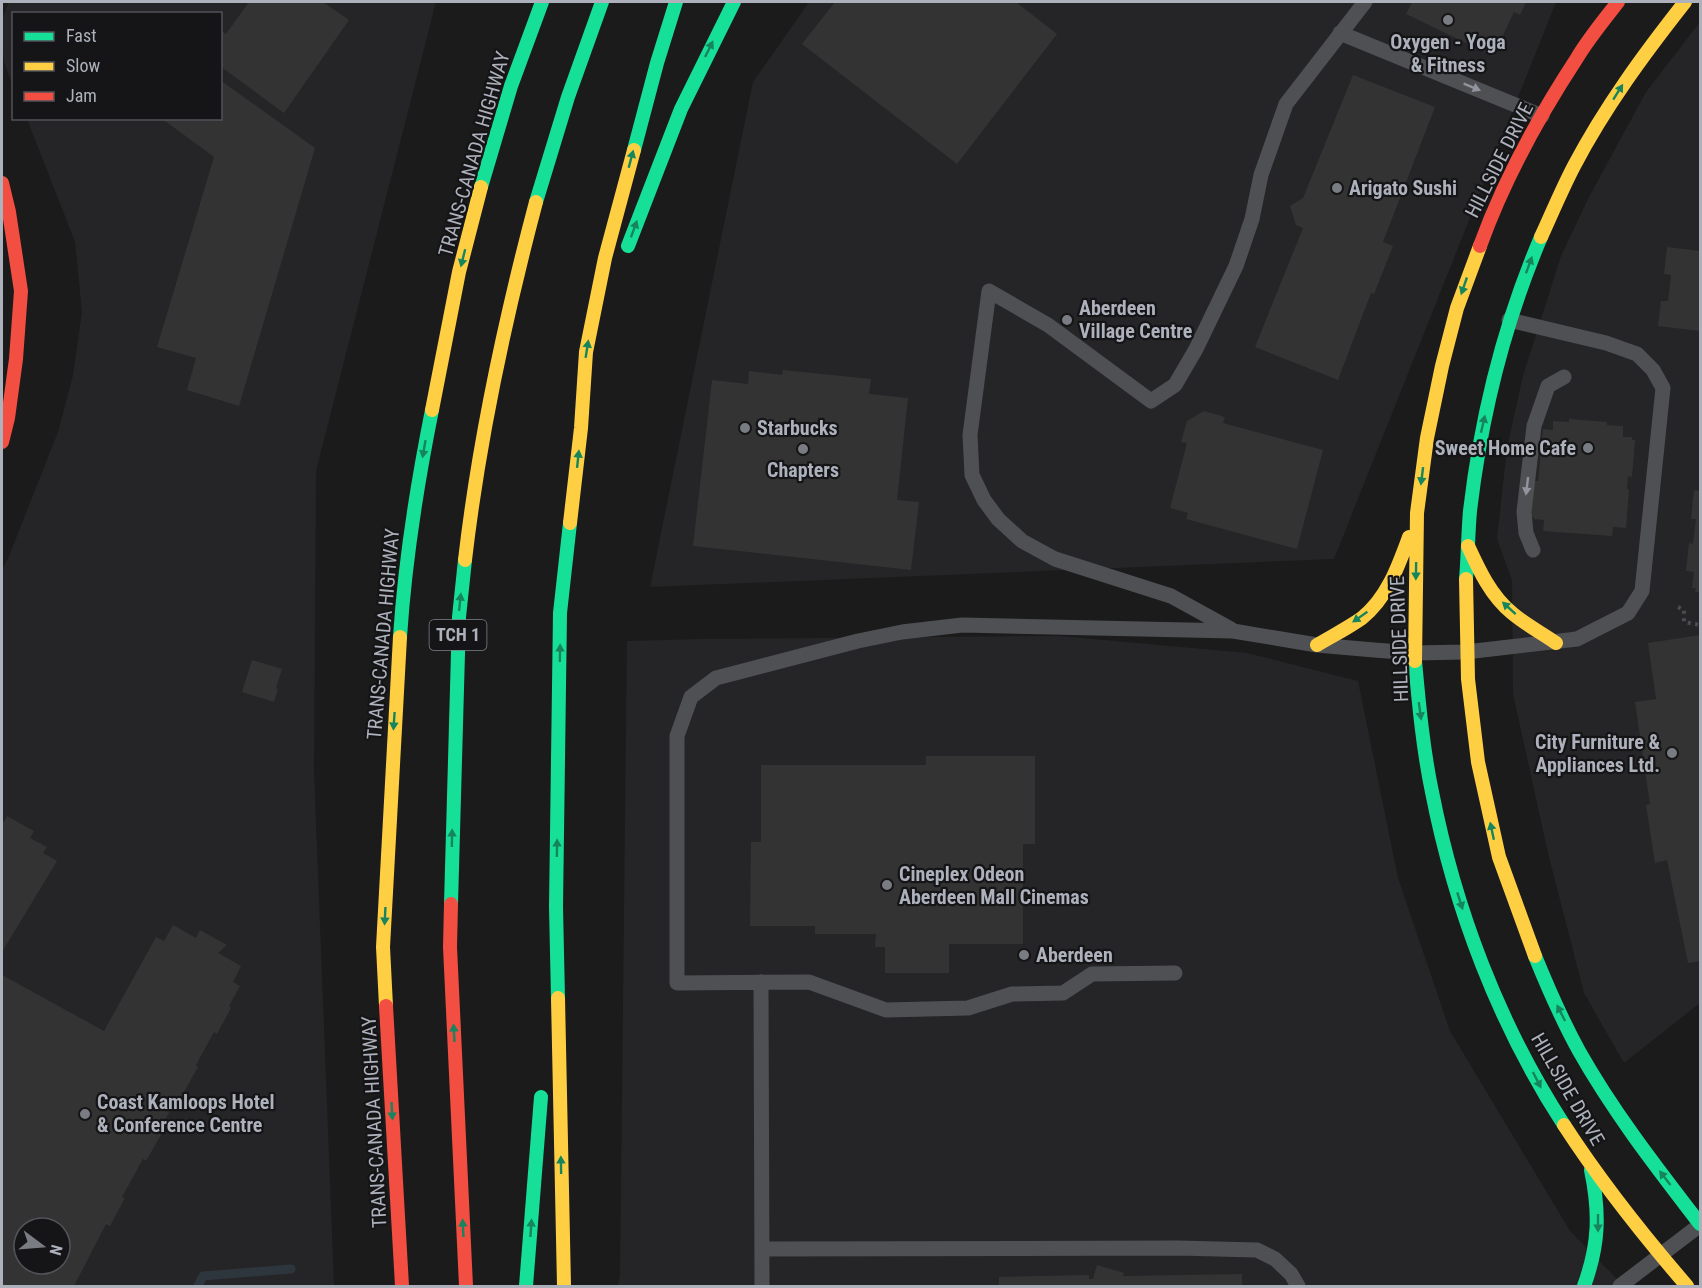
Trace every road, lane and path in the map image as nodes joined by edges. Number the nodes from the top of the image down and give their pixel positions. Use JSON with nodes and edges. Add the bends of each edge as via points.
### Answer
{"nodes":[{"id":1,"x":542,"y":2,"type":"edge"},
{"id":2,"x":602,"y":2,"type":"edge"},
{"id":3,"x":676,"y":2,"type":"edge"},
{"id":4,"x":734,"y":2,"type":"edge"},
{"id":5,"x":1365,"y":2,"type":"edge"},
{"id":6,"x":1685,"y":2,"type":"edge"},
{"id":7,"x":1616,"y":3,"type":"edge"},
{"id":8,"x":1340,"y":33,"type":"junction"},
{"id":9,"x":1542,"y":116,"type":"junction"},
{"id":10,"x":2,"y":183,"type":"edge"},
{"id":11,"x":625,"y":257,"type":"dead end"},
{"id":12,"x":1509,"y":320,"type":"junction"},
{"id":13,"x":597,"y":372,"type":"dead end"},
{"id":14,"x":1564,"y":377,"type":"dead end"},
{"id":15,"x":581,"y":428,"type":"junction"},
{"id":16,"x":2,"y":442,"type":"edge"},
{"id":17,"x":1417,"y":513,"type":"junction"},
{"id":18,"x":1467,"y":544,"type":"junction"},
{"id":19,"x":1533,"y":550,"type":"dead end"},
{"id":20,"x":1678,"y":607,"type":"dead end"},
{"id":21,"x":1701,"y":625,"type":"edge"},
{"id":22,"x":1233,"y":630,"type":"junction"},
{"id":23,"x":1556,"y":643,"type":"junction"},
{"id":24,"x":1317,"y":645,"type":"junction"},
{"id":25,"x":1466,"y":652,"type":"junction"},
{"id":26,"x":1414,"y":653,"type":"junction"},
{"id":27,"x":556,"y":907,"type":"junction"},
{"id":28,"x":1175,"y":973,"type":"dead end"},
{"id":29,"x":761,"y":982,"type":"junction"},
{"id":30,"x":545,"y":1049,"type":"dead end"},
{"id":31,"x":542,"y":1085,"type":"dead end"},
{"id":32,"x":1590,"y":1165,"type":"junction"},
{"id":33,"x":1701,"y":1224,"type":"edge"},
{"id":34,"x":762,"y":1249,"type":"junction"},
{"id":35,"x":1660,"y":1255,"type":"junction"},
{"id":36,"x":402,"y":1287,"type":"edge"},
{"id":37,"x":466,"y":1287,"type":"edge"},
{"id":38,"x":526,"y":1287,"type":"edge"},
{"id":39,"x":564,"y":1287,"type":"edge"},
{"id":40,"x":762,"y":1287,"type":"edge"},
{"id":41,"x":1298,"y":1287,"type":"edge"},
{"id":42,"x":1584,"y":1287,"type":"edge"},
{"id":43,"x":1620,"y":1287,"type":"edge"},
{"id":44,"x":1687,"y":1287,"type":"edge"}],
"edges":[{"from":1,"to":36,"type":"main road","name":"TRANS-CANADA HIGHWAY","number":"TCH 1","one_way":true,"via":[[511,86],[459,272],[415,498],[402,600],[383,947]]},
{"from":37,"to":2,"type":"main road","number":"TCH 1","one_way":true,"via":[[450,947],[459,617],[471,509],[514,286],[536,200]]},
{"from":15,"to":3,"type":"main road","one_way":true,"via":[[586,352],[604,258]]},
{"from":11,"to":4,"type":"main road","one_way":true,"via":[[681,109]]},
{"from":5,"to":8,"type":"lane"},
{"from":12,"to":6,"type":"main road","name":"HILLSIDE DRIVE","one_way":true,"via":[[1535,248],[1589,137],[1624,82]]},
{"from":7,"to":9,"type":"main road","name":"HILLSIDE DRIVE"},
{"from":8,"to":9,"type":"lane","one_way":true},
{"from":8,"to":22,"type":"lane","via":[[1286,104],[1236,266],[1175,385],[1151,401],[1048,325],[989,291],[970,435],[972,475],[984,500],[1022,541],[1054,559],[1171,596]]},
{"from":9,"to":17,"type":"main road","name":"HILLSIDE DRIVE","one_way":true,"via":[[1485,232],[1457,308],[1426,438]]},
{"from":10,"to":16,"type":"main road","via":[[21,291],[16,359]]},
{"from":18,"to":12,"type":"main road","name":"HILLSIDE DRIVE","one_way":true,"via":[[1479,441]]},
{"from":12,"to":23,"type":"lane","via":[[1637,354],[1663,388],[1642,591],[1628,613],[1576,639]]},
{"from":13,"to":15,"type":"main road"},
{"from":14,"to":19,"type":"lane","one_way":true,"via":[[1548,386],[1534,426],[1524,512]]},
{"from":27,"to":15,"type":"main road","one_way":true,"via":[[560,613]]},
{"from":17,"to":24,"type":"main road","one_way":true,"via":[[1394,575],[1378,602],[1365,616]]},
{"from":17,"to":26,"type":"main road","name":"HILLSIDE DRIVE","one_way":true},
{"from":23,"to":18,"type":"main road","one_way":true,"via":[[1500,601]]},
{"from":18,"to":25,"type":"main road","name":"HILLSIDE DRIVE"},
{"from":20,"to":21,"type":"path","via":[[1684,610],[1684,622]]},
{"from":22,"to":24,"type":"lane"},
{"from":22,"to":29,"type":"lane","via":[[962,625],[858,641],[716,678],[691,697],[677,736],[677,982]]},
{"from":23,"to":25,"type":"lane"},
{"from":24,"to":26,"type":"lane"},
{"from":25,"to":26,"type":"lane"},
{"from":33,"to":25,"type":"main road","name":"HILLSIDE DRIVE","one_way":true,"via":[[1625,1124],[1587,1065],[1549,989],[1496,846],[1481,779]]},
{"from":26,"to":32,"type":"main road","name":"HILLSIDE DRIVE","one_way":true,"via":[[1431,790],[1447,861],[1471,936],[1542,1091]]},
{"from":27,"to":30,"type":"main road"},
{"from":39,"to":27,"type":"main road","one_way":true},
{"from":28,"to":29,"type":"lane","via":[[1092,974],[1063,993],[1012,994],[968,1008],[885,1010],[809,982]]},
{"from":29,"to":34,"type":"lane"},
{"from":38,"to":31,"type":"main road","one_way":true},
{"from":32,"to":35,"type":"main road","name":"HILLSIDE DRIVE"},
{"from":32,"to":42,"type":"main road","one_way":true,"via":[[1599,1227],[1593,1264]]},
{"from":33,"to":35,"type":"lane"},
{"from":34,"to":40,"type":"lane"},
{"from":34,"to":41,"type":"lane","via":[[1257,1250],[1275,1259]]},
{"from":35,"to":43,"type":"lane"},
{"from":35,"to":44,"type":"main road","name":"HILLSIDE DRIVE"}]}
